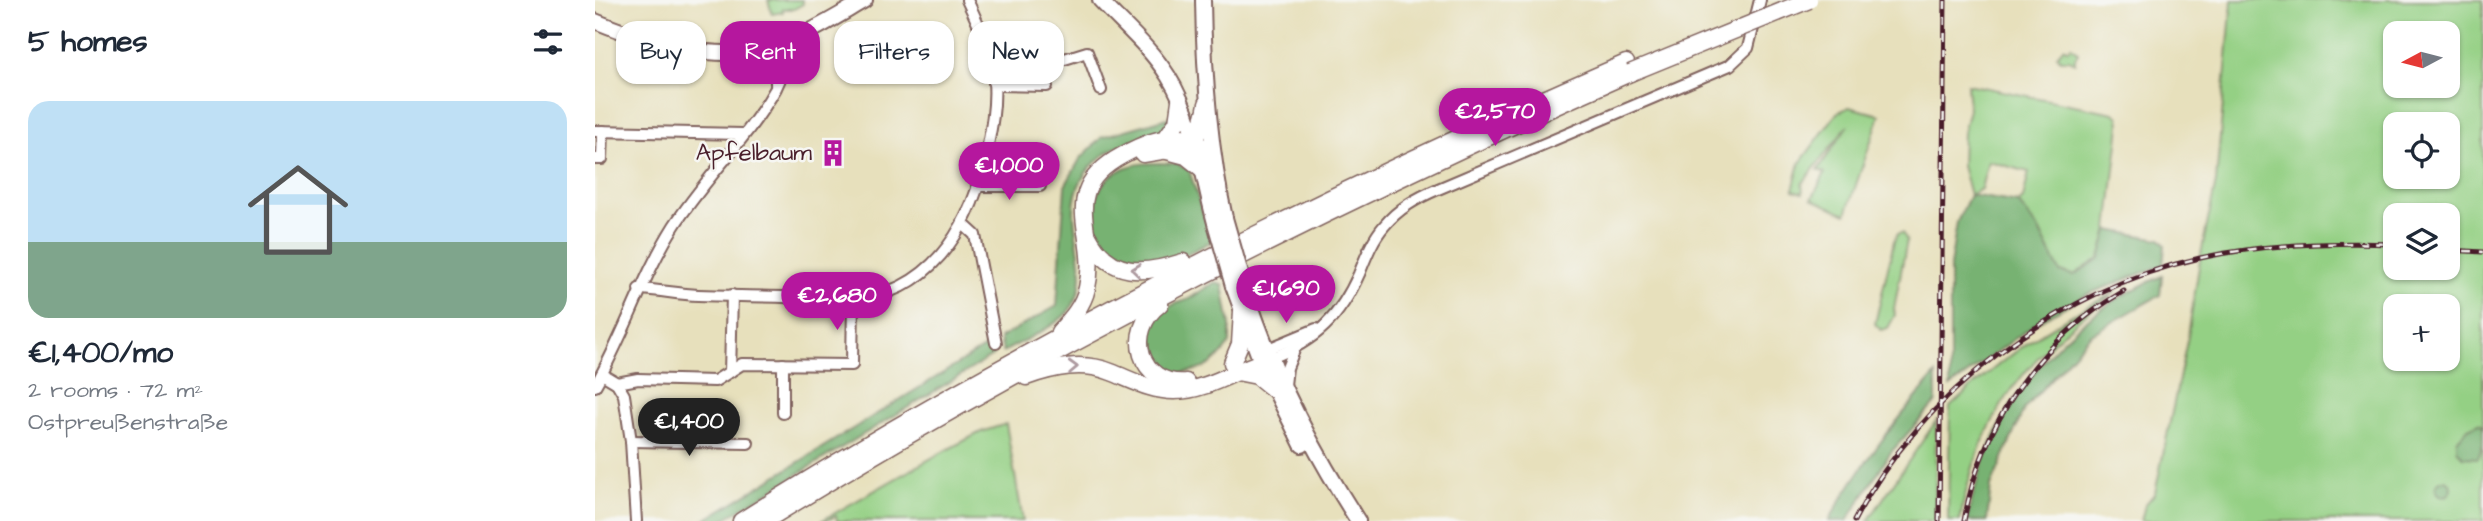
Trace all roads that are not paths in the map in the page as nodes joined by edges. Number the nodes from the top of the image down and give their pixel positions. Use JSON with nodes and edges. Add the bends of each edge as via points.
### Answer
{"nodes":[{"id":1,"x":851,"y":0,"type":"edge"},
{"id":2,"x":865,"y":0,"type":"edge"},
{"id":3,"x":967,"y":0,"type":"edge"},
{"id":4,"x":1100,"y":0,"type":"edge"},
{"id":5,"x":1203,"y":0,"type":"edge"},
{"id":6,"x":1760,"y":0,"type":"edge"},
{"id":7,"x":1780,"y":0,"type":"edge"},
{"id":8,"x":1809,"y":0,"type":"edge"},
{"id":9,"x":595,"y":13,"type":"edge"},
{"id":10,"x":595,"y":21,"type":"edge"},
{"id":11,"x":814,"y":21,"type":"edge"},
{"id":12,"x":976,"y":21,"type":"edge"},
{"id":13,"x":820,"y":25,"type":"edge"},
{"id":14,"x":720,"y":45,"type":"edge"},
{"id":15,"x":720,"y":53,"type":"edge"},
{"id":16,"x":1064,"y":59,"type":"edge"},
{"id":17,"x":1628,"y":68,"type":"junction"},
{"id":18,"x":776,"y":84,"type":"edge"},
{"id":19,"x":996,"y":85,"type":"joint"},
{"id":20,"x":1047,"y":86,"type":"dead end"},
{"id":21,"x":1101,"y":90,"type":"dead end"},
{"id":22,"x":1180,"y":101,"type":"junction"},
{"id":23,"x":1207,"y":104,"type":"junction"},
{"id":24,"x":599,"y":131,"type":"edge"},
{"id":25,"x":743,"y":134,"type":"junction"},
{"id":26,"x":1194,"y":140,"type":"junction"},
{"id":27,"x":1166,"y":145,"type":"junction"},
{"id":28,"x":595,"y":159,"type":"edge"},
{"id":29,"x":1201,"y":168,"type":"junction"},
{"id":30,"x":978,"y":186,"type":"junction"},
{"id":31,"x":1040,"y":186,"type":"dead end"},
{"id":32,"x":1218,"y":188,"type":"junction"},
{"id":33,"x":1220,"y":221,"type":"junction"},
{"id":34,"x":1084,"y":223,"type":"junction"},
{"id":35,"x":963,"y":224,"type":"junction"},
{"id":36,"x":1226,"y":249,"type":"junction"},
{"id":37,"x":1187,"y":284,"type":"junction"},
{"id":38,"x":1238,"y":284,"type":"junction"},
{"id":39,"x":639,"y":289,"type":"junction"},
{"id":40,"x":732,"y":295,"type":"junction"},
{"id":41,"x":853,"y":299,"type":"junction"},
{"id":42,"x":1242,"y":311,"type":"junction"},
{"id":43,"x":1331,"y":320,"type":"junction"},
{"id":44,"x":1050,"y":342,"type":"junction"},
{"id":45,"x":996,"y":343,"type":"dead end"},
{"id":46,"x":1295,"y":348,"type":"junction"},
{"id":47,"x":1265,"y":355,"type":"junction"},
{"id":48,"x":783,"y":364,"type":"junction"},
{"id":49,"x":601,"y":367,"type":"edge"},
{"id":50,"x":1235,"y":367,"type":"junction"},
{"id":51,"x":730,"y":372,"type":"junction"},
{"id":52,"x":617,"y":383,"type":"junction"},
{"id":53,"x":595,"y":386,"type":"edge"},
{"id":54,"x":1279,"y":389,"type":"junction"},
{"id":55,"x":985,"y":392,"type":"junction"},
{"id":56,"x":783,"y":412,"type":"dead end"},
{"id":57,"x":631,"y":442,"type":"junction"},
{"id":58,"x":748,"y":443,"type":"dead end"},
{"id":59,"x":636,"y":521,"type":"edge"},
{"id":60,"x":741,"y":521,"type":"edge"},
{"id":61,"x":765,"y":521,"type":"edge"},
{"id":62,"x":1351,"y":521,"type":"edge"},
{"id":63,"x":1357,"y":521,"type":"edge"}],
"edges":[{"from":1,"to":11,"type":"main road"},
{"from":2,"to":13,"type":"main road"},
{"from":3,"to":12,"type":"street"},
{"from":4,"to":22,"type":"main road","via":[[1152,54]]},
{"from":5,"to":23,"type":"main road"},
{"from":6,"to":43,"type":"street","via":[[1748,48],[1730,65],[1438,189],[1398,212],[1378,234]]},
{"from":7,"to":17,"type":"highway"},
{"from":8,"to":17,"type":"highway","bridge":true},
{"from":9,"to":14,"type":"main road","via":[[652,35]]},
{"from":10,"to":15,"type":"main road","via":[[687,50]]},
{"from":16,"to":21,"type":"street","via":[[1087,52]]},
{"from":17,"to":36,"type":"highway","via":[[1424,152]]},
{"from":17,"to":37,"type":"highway"},
{"from":18,"to":25,"type":"street"},
{"from":19,"to":20,"type":"street"},
{"from":19,"to":30,"type":"street"},
{"from":22,"to":26,"type":"main road"},
{"from":22,"to":27,"type":"highway","via":[[1177,122]]},
{"from":23,"to":26,"type":"highway","via":[[1201,131]]},
{"from":23,"to":32,"type":"main road"},
{"from":24,"to":25,"type":"street"},
{"from":24,"to":28,"type":"street","via":[[602,159]]},
{"from":25,"to":39,"type":"street","via":[[675,224]]},
{"from":26,"to":27,"type":"highway"},
{"from":26,"to":29,"type":"main road"},
{"from":26,"to":32,"type":"highway","via":[[1203,147]]},
{"from":27,"to":29,"type":"highway"},
{"from":27,"to":34,"type":"highway","via":[[1132,150],[1102,169],[1085,198]]},
{"from":29,"to":33,"type":"main road"},
{"from":30,"to":31,"type":"street"},
{"from":30,"to":35,"type":"street"},
{"from":32,"to":33,"type":"main road"},
{"from":33,"to":38,"type":"main road","bridge":true},
{"from":36,"to":34,"type":"highway","one_way":true,"via":[[1154,271],[1129,270],[1099,253]]},
{"from":34,"to":44,"type":"highway","via":[[1087,291],[1077,312]]},
{"from":35,"to":41,"type":"street","via":[[943,255],[922,274],[897,288]]},
{"from":35,"to":45,"type":"street","via":[[975,235]]},
{"from":36,"to":44,"type":"highway"},
{"from":37,"to":50,"type":"highway","via":[[1145,319],[1139,340],[1145,362],[1160,377],[1181,383]]},
{"from":37,"to":55,"type":"highway"},
{"from":38,"to":42,"type":"main road"},
{"from":38,"to":47,"type":"main road"},
{"from":39,"to":40,"type":"street"},
{"from":39,"to":49,"type":"street"},
{"from":40,"to":41,"type":"street"},
{"from":40,"to":51,"type":"street"},
{"from":41,"to":48,"type":"street","via":[[852,365]]},
{"from":42,"to":47,"type":"main road"},
{"from":42,"to":50,"type":"highway"},
{"from":43,"to":46,"type":"street"},
{"from":43,"to":47,"type":"street"},
{"from":44,"to":60,"type":"highway"},
{"from":46,"to":47,"type":"street"},
{"from":46,"to":54,"type":"street"},
{"from":47,"to":50,"type":"highway"},
{"from":47,"to":54,"type":"main road"},
{"from":48,"to":51,"type":"street","via":[[742,364]]},
{"from":48,"to":56,"type":"street"},
{"from":49,"to":52,"type":"street"},
{"from":49,"to":53,"type":"street"},
{"from":50,"to":54,"type":"highway"},
{"from":55,"to":50,"type":"highway","one_way":true,"via":[[1037,373],[1074,366],[1103,369],[1151,388],[1173,391],[1195,388]]},
{"from":51,"to":52,"type":"street","via":[[715,381],[638,379]]},
{"from":52,"to":57,"type":"street","via":[[624,395]]},
{"from":54,"to":62,"type":"main road","via":[[1329,492]]},
{"from":54,"to":63,"type":"main road"},
{"from":55,"to":61,"type":"highway"},
{"from":57,"to":58,"type":"street"},
{"from":57,"to":59,"type":"street"}]}
